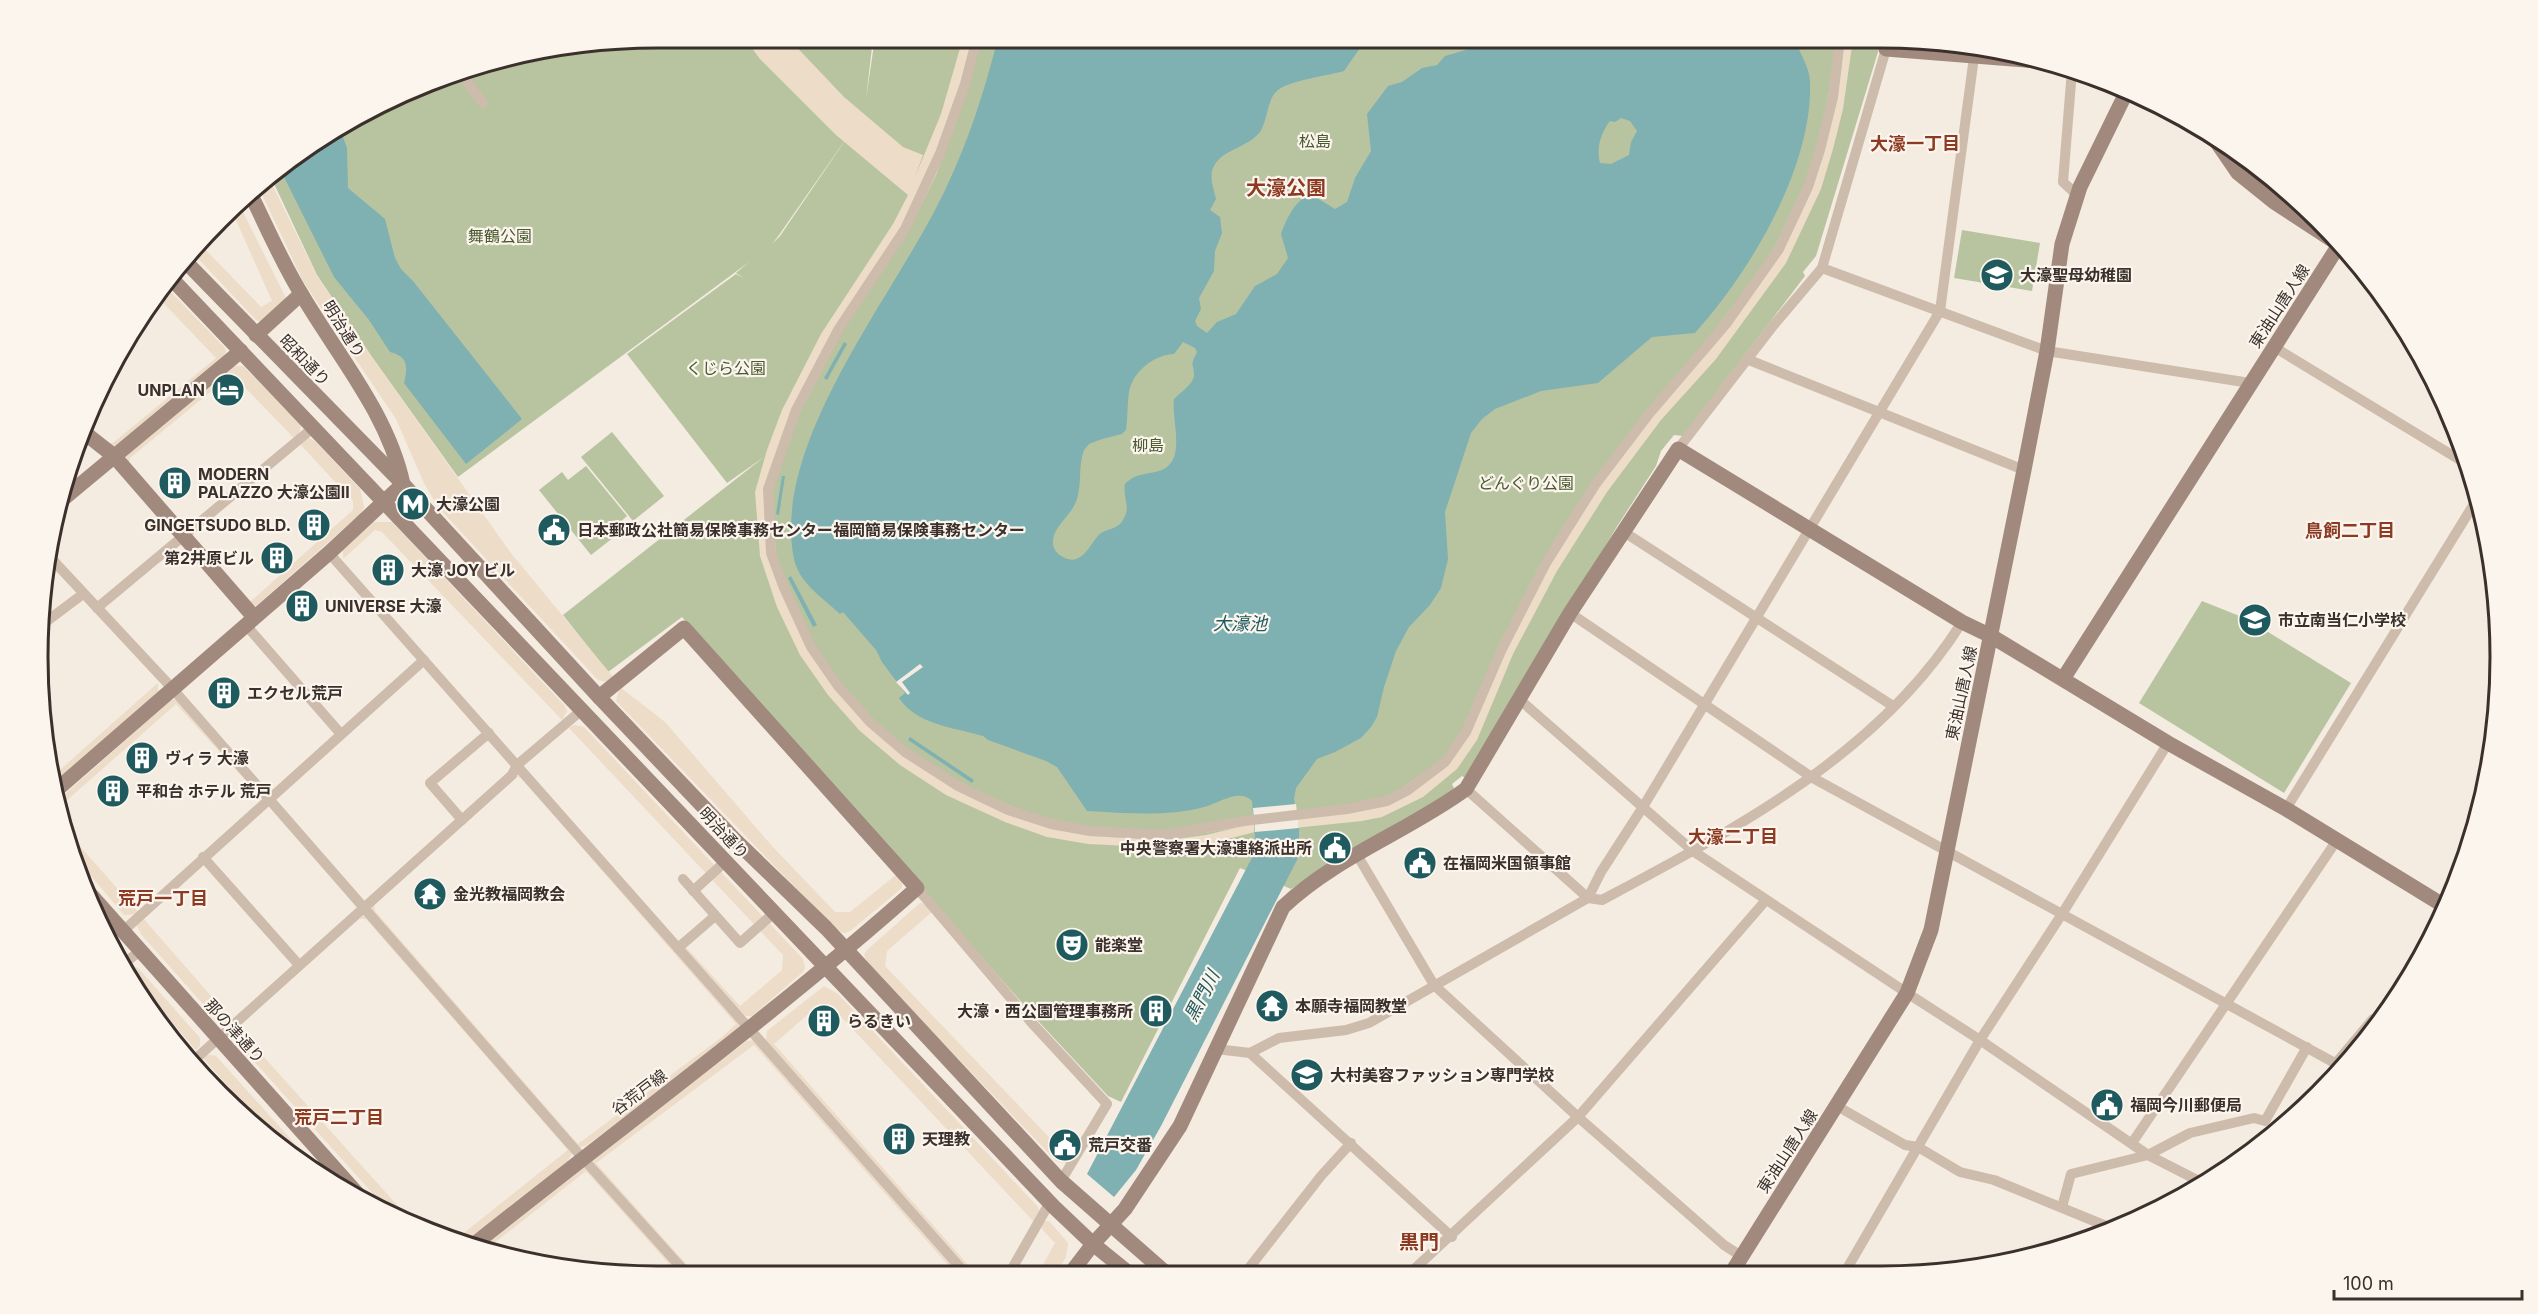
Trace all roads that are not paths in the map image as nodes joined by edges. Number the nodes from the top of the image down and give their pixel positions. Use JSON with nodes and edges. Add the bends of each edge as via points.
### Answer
{"nodes":[{"id":1,"x":974,"y":48,"type":"edge"},
{"id":2,"x":1839,"y":48,"type":"edge"},
{"id":3,"x":1885,"y":48,"type":"edge"},
{"id":4,"x":1974,"y":55,"type":"edge"},
{"id":5,"x":2071,"y":78,"type":"edge"},
{"id":6,"x":465,"y":79,"type":"edge"},
{"id":7,"x":2123,"y":98,"type":"edge"},
{"id":8,"x":483,"y":103,"type":"dead end"},
{"id":9,"x":2226,"y":156,"type":"edge"},
{"id":10,"x":2277,"y":194,"type":"edge"},
{"id":11,"x":2077,"y":195,"type":"junction"},
{"id":12,"x":254,"y":200,"type":"edge"},
{"id":13,"x":2274,"y":202,"type":"junction"},
{"id":14,"x":2314,"y":229,"type":"edge"},
{"id":15,"x":2339,"y":255,"type":"edge"},
{"id":16,"x":190,"y":266,"type":"edge"},
{"id":17,"x":1822,"y":268,"type":"junction"},
{"id":18,"x":176,"y":283,"type":"edge"},
{"id":19,"x":301,"y":294,"type":"junction"},
{"id":20,"x":1940,"y":311,"type":"junction"},
{"id":21,"x":256,"y":335,"type":"junction"},
{"id":22,"x":2274,"y":347,"type":"junction"},
{"id":23,"x":241,"y":351,"type":"junction"},
{"id":24,"x":2047,"y":351,"type":"junction"},
{"id":25,"x":1749,"y":360,"type":"junction"},
{"id":26,"x":2250,"y":383,"type":"junction"},
{"id":27,"x":1880,"y":412,"type":"junction"},
{"id":28,"x":314,"y":427,"type":"junction"},
{"id":29,"x":89,"y":437,"type":"edge"},
{"id":30,"x":1678,"y":449,"type":"junction"},
{"id":31,"x":114,"y":456,"type":"junction"},
{"id":32,"x":2457,"y":459,"type":"edge"},
{"id":33,"x":2024,"y":470,"type":"junction"},
{"id":34,"x":403,"y":484,"type":"junction"},
{"id":35,"x":71,"y":493,"type":"edge"},
{"id":36,"x":385,"y":501,"type":"junction"},
{"id":37,"x":2471,"y":508,"type":"edge"},
{"id":38,"x":1810,"y":528,"type":"junction"},
{"id":39,"x":1624,"y":532,"type":"junction"},
{"id":40,"x":184,"y":536,"type":"junction"},
{"id":41,"x":329,"y":553,"type":"junction"},
{"id":42,"x":56,"y":563,"type":"edge"},
{"id":43,"x":83,"y":594,"type":"junction"},
{"id":44,"x":97,"y":608,"type":"junction"},
{"id":45,"x":1570,"y":613,"type":"junction"},
{"id":46,"x":1757,"y":618,"type":"junction"},
{"id":47,"x":49,"y":620,"type":"edge"},
{"id":48,"x":249,"y":621,"type":"junction"},
{"id":49,"x":1962,"y":622,"type":"junction"},
{"id":50,"x":1991,"y":636,"type":"junction"},
{"id":51,"x":424,"y":660,"type":"junction"},
{"id":52,"x":2063,"y":679,"type":"junction"},
{"id":53,"x":172,"y":688,"type":"junction"},
{"id":54,"x":599,"y":697,"type":"junction"},
{"id":55,"x":1520,"y":700,"type":"junction"},
{"id":56,"x":1705,"y":703,"type":"junction"},
{"id":57,"x":1893,"y":706,"type":"junction"},
{"id":58,"x":583,"y":709,"type":"junction"},
{"id":59,"x":489,"y":733,"type":"junction"},
{"id":60,"x":340,"y":734,"type":"junction"},
{"id":61,"x":2168,"y":743,"type":"junction"},
{"id":62,"x":517,"y":765,"type":"junction"},
{"id":63,"x":1813,"y":778,"type":"junction"},
{"id":64,"x":62,"y":785,"type":"edge"},
{"id":65,"x":1466,"y":789,"type":"junction"},
{"id":66,"x":268,"y":798,"type":"junction"},
{"id":67,"x":1643,"y":807,"type":"junction"},
{"id":68,"x":2286,"y":809,"type":"junction"},
{"id":69,"x":462,"y":820,"type":"junction"},
{"id":70,"x":2337,"y":840,"type":"junction"},
{"id":71,"x":1946,"y":850,"type":"junction"},
{"id":72,"x":1694,"y":851,"type":"junction"},
{"id":73,"x":1356,"y":853,"type":"junction"},
{"id":74,"x":203,"y":857,"type":"junction"},
{"id":75,"x":726,"y":861,"type":"junction"},
{"id":76,"x":682,"y":879,"type":"dead end"},
{"id":77,"x":916,"y":888,"type":"junction"},
{"id":78,"x":693,"y":891,"type":"junction"},
{"id":79,"x":1588,"y":898,"type":"junction"},
{"id":80,"x":1766,"y":900,"type":"junction"},
{"id":81,"x":2438,"y":902,"type":"edge"},
{"id":82,"x":364,"y":907,"type":"junction"},
{"id":83,"x":104,"y":910,"type":"edge"},
{"id":84,"x":775,"y":912,"type":"junction"},
{"id":85,"x":2062,"y":914,"type":"junction"},
{"id":86,"x":715,"y":916,"type":"junction"},
{"id":87,"x":122,"y":932,"type":"junction"},
{"id":88,"x":678,"y":948,"type":"junction"},
{"id":89,"x":140,"y":951,"type":"junction"},
{"id":90,"x":846,"y":951,"type":"junction"},
{"id":91,"x":129,"y":960,"type":"edge"},
{"id":92,"x":299,"y":965,"type":"junction"},
{"id":93,"x":828,"y":967,"type":"junction"},
{"id":94,"x":1434,"y":985,"type":"junction"},
{"id":95,"x":1907,"y":993,"type":"junction"},
{"id":96,"x":2226,"y":1002,"type":"junction"},
{"id":97,"x":750,"y":1030,"type":"junction"},
{"id":98,"x":217,"y":1038,"type":"junction"},
{"id":99,"x":1980,"y":1040,"type":"junction"},
{"id":100,"x":2307,"y":1047,"type":"junction"},
{"id":101,"x":1216,"y":1049,"type":"junction"},
{"id":102,"x":1250,"y":1053,"type":"junction"},
{"id":103,"x":197,"y":1057,"type":"edge"},
{"id":104,"x":2336,"y":1063,"type":"edge"},
{"id":105,"x":1837,"y":1106,"type":"junction"},
{"id":106,"x":1578,"y":1117,"type":"junction"},
{"id":107,"x":1351,"y":1143,"type":"junction"},
{"id":108,"x":2132,"y":1143,"type":"junction"},
{"id":109,"x":1918,"y":1148,"type":"junction"},
{"id":110,"x":2148,"y":1155,"type":"junction"},
{"id":111,"x":583,"y":1157,"type":"junction"},
{"id":112,"x":344,"y":1179,"type":"edge"},
{"id":113,"x":2194,"y":1179,"type":"edge"},
{"id":114,"x":1066,"y":1186,"type":"junction"},
{"id":115,"x":1052,"y":1204,"type":"junction"},
{"id":116,"x":2062,"y":1207,"type":"junction"},
{"id":117,"x":1106,"y":1222,"type":"junction"},
{"id":118,"x":2103,"y":1224,"type":"edge"},
{"id":119,"x":1452,"y":1237,"type":"junction"},
{"id":120,"x":480,"y":1240,"type":"edge"},
{"id":121,"x":1089,"y":1241,"type":"junction"},
{"id":122,"x":1741,"y":1256,"type":"junction"},
{"id":123,"x":680,"y":1266,"type":"edge"},
{"id":124,"x":959,"y":1266,"type":"edge"},
{"id":125,"x":1014,"y":1266,"type":"edge"},
{"id":126,"x":1075,"y":1266,"type":"edge"},
{"id":127,"x":1120,"y":1266,"type":"edge"},
{"id":128,"x":1158,"y":1266,"type":"edge"},
{"id":129,"x":1251,"y":1266,"type":"edge"},
{"id":130,"x":1418,"y":1266,"type":"edge"},
{"id":131,"x":1735,"y":1266,"type":"edge"},
{"id":132,"x":1849,"y":1266,"type":"edge"}],
"edges":[{"from":1,"to":2,"type":"street","via":[[940,151],[910,219],[838,330],[796,410],[768,489],[771,553],[811,647],[870,722],[905,752],[958,786],[1008,810],[1051,824],[1090,831],[1165,835],[1387,801],[1445,762],[1466,732],[1540,574],[1595,485],[1726,324],[1779,249],[1820,150],[1833,97]]},
{"from":3,"to":17,"type":"street"},
{"from":4,"to":20,"type":"street"},
{"from":5,"to":11,"type":"street","via":[[2063,182]]},
{"from":6,"to":8,"type":"street"},
{"from":7,"to":11,"type":"street"},
{"from":9,"to":13,"type":"street","via":[[2238,173]]},
{"from":10,"to":13,"type":"street"},
{"from":11,"to":24,"type":"street","via":[[2062,244]]},
{"from":12,"to":19,"type":"street","name":"明治通り"},
{"from":13,"to":14,"type":"street"},
{"from":15,"to":22,"type":"street","name":"東油山唐人線"},
{"from":16,"to":21,"type":"street","name":"昭和通り"},
{"from":17,"to":20,"type":"street"},
{"from":17,"to":25,"type":"street"},
{"from":18,"to":23,"type":"street"},
{"from":19,"to":21,"type":"street"},
{"from":19,"to":34,"type":"street","name":"明治通り","via":[[387,431]]},
{"from":20,"to":24,"type":"street"},
{"from":20,"to":27,"type":"street"},
{"from":21,"to":34,"type":"street","name":"昭和通り"},
{"from":22,"to":26,"type":"street","name":"東油山唐人線"},
{"from":22,"to":32,"type":"street"},
{"from":23,"to":28,"type":"street"},
{"from":23,"to":31,"type":"street"},
{"from":24,"to":26,"type":"street"},
{"from":24,"to":33,"type":"street"},
{"from":25,"to":27,"type":"street"},
{"from":25,"to":30,"type":"street"},
{"from":26,"to":52,"type":"street","name":"東油山唐人線"},
{"from":27,"to":33,"type":"street"},
{"from":27,"to":38,"type":"street"},
{"from":28,"to":36,"type":"street"},
{"from":28,"to":40,"type":"street"},
{"from":29,"to":31,"type":"street"},
{"from":30,"to":38,"type":"street"},
{"from":30,"to":39,"type":"street"},
{"from":31,"to":35,"type":"street"},
{"from":31,"to":40,"type":"street"},
{"from":33,"to":50,"type":"street"},
{"from":34,"to":36,"type":"street"},
{"from":34,"to":54,"type":"street","name":"明治通り"},
{"from":36,"to":41,"type":"street"},
{"from":36,"to":58,"type":"street","name":"明治通り"},
{"from":37,"to":68,"type":"street"},
{"from":38,"to":46,"type":"street"},
{"from":38,"to":49,"type":"street"},
{"from":39,"to":45,"type":"street"},
{"from":39,"to":46,"type":"street"},
{"from":40,"to":44,"type":"street"},
{"from":40,"to":48,"type":"street"},
{"from":41,"to":48,"type":"street"},
{"from":41,"to":51,"type":"street"},
{"from":42,"to":43,"type":"street"},
{"from":43,"to":44,"type":"street"},
{"from":43,"to":47,"type":"street"},
{"from":44,"to":53,"type":"street"},
{"from":45,"to":55,"type":"street"},
{"from":45,"to":56,"type":"street"},
{"from":46,"to":56,"type":"street"},
{"from":46,"to":57,"type":"street"},
{"from":48,"to":53,"type":"street"},
{"from":48,"to":60,"type":"street"},
{"from":49,"to":50,"type":"street"},
{"from":49,"to":57,"type":"street"},
{"from":50,"to":52,"type":"street","name":"東油山唐人線"},
{"from":50,"to":71,"type":"street","name":"東油山唐人線"},
{"from":51,"to":59,"type":"street"},
{"from":51,"to":60,"type":"street"},
{"from":52,"to":61,"type":"street"},
{"from":53,"to":64,"type":"street"},
{"from":53,"to":66,"type":"street"},
{"from":54,"to":77,"type":"street","via":[[684,628]]},
{"from":54,"to":90,"type":"street","name":"明治通り"},
{"from":55,"to":65,"type":"street"},
{"from":55,"to":67,"type":"street"},
{"from":56,"to":63,"type":"street"},
{"from":56,"to":67,"type":"street"},
{"from":57,"to":63,"type":"street"},
{"from":58,"to":62,"type":"street"},
{"from":58,"to":75,"type":"street","name":"明治通り"},
{"from":59,"to":62,"type":"street"},
{"from":59,"to":69,"type":"street","via":[[430,783]]},
{"from":60,"to":66,"type":"street"},
{"from":61,"to":68,"type":"street"},
{"from":61,"to":85,"type":"street"},
{"from":62,"to":69,"type":"street","via":[[512,775]]},
{"from":62,"to":88,"type":"street"},
{"from":63,"to":71,"type":"street"},
{"from":63,"to":72,"type":"street"},
{"from":65,"to":73,"type":"street"},
{"from":65,"to":79,"type":"street"},
{"from":66,"to":74,"type":"street"},
{"from":66,"to":82,"type":"street"},
{"from":67,"to":72,"type":"street"},
{"from":67,"to":79,"type":"street"},
{"from":68,"to":70,"type":"street"},
{"from":69,"to":82,"type":"street"},
{"from":70,"to":81,"type":"street"},
{"from":70,"to":96,"type":"street"},
{"from":71,"to":85,"type":"street"},
{"from":71,"to":95,"type":"street","name":"東油山唐人線","via":[[1931,930]]},
{"from":72,"to":79,"type":"street","via":[[1602,900]]},
{"from":72,"to":80,"type":"street"},
{"from":73,"to":94,"type":"street"},
{"from":73,"to":101,"type":"street","via":[[1283,907]]},
{"from":74,"to":87,"type":"street"},
{"from":74,"to":92,"type":"street"},
{"from":75,"to":78,"type":"street"},
{"from":75,"to":84,"type":"street","name":"明治通り"},
{"from":76,"to":78,"type":"street"},
{"from":77,"to":90,"type":"street","name":"谷荒戸線"},
{"from":77,"to":114,"type":"street","via":[[1107,1104]]},
{"from":78,"to":86,"type":"street"},
{"from":79,"to":94,"type":"street"},
{"from":80,"to":95,"type":"street"},
{"from":80,"to":106,"type":"street"},
{"from":82,"to":92,"type":"street"},
{"from":82,"to":111,"type":"street"},
{"from":83,"to":87,"type":"street","name":"那の津通り"},
{"from":84,"to":86,"type":"street","via":[[740,943]]},
{"from":84,"to":93,"type":"street","name":"明治通り"},
{"from":85,"to":96,"type":"street"},
{"from":85,"to":99,"type":"street"},
{"from":86,"to":88,"type":"street"},
{"from":87,"to":89,"type":"street","name":"那の津通り"},
{"from":88,"to":97,"type":"street"},
{"from":89,"to":91,"type":"street"},
{"from":89,"to":98,"type":"street","name":"那の津通り"},
{"from":90,"to":93,"type":"street","name":"谷荒戸線"},
{"from":90,"to":114,"type":"street","name":"明治通り"},
{"from":92,"to":98,"type":"street"},
{"from":93,"to":97,"type":"street","name":"谷荒戸線"},
{"from":93,"to":115,"type":"street","name":"明治通り"},
{"from":94,"to":102,"type":"street","via":[[1369,1023],[1346,1030],[1279,1038]]},
{"from":94,"to":106,"type":"street"},
{"from":95,"to":99,"type":"street"},
{"from":95,"to":105,"type":"street","name":"東油山唐人線"},
{"from":96,"to":100,"type":"street"},
{"from":96,"to":108,"type":"street"},
{"from":97,"to":111,"type":"street","name":"谷荒戸線"},
{"from":97,"to":124,"type":"street"},
{"from":98,"to":103,"type":"street"},
{"from":98,"to":112,"type":"street","name":"那の津通り"},
{"from":99,"to":108,"type":"street"},
{"from":99,"to":109,"type":"street"},
{"from":100,"to":104,"type":"street"},
{"from":100,"to":110,"type":"street","via":[[2265,1121],[2254,1118],[2190,1133]]},
{"from":101,"to":102,"type":"street"},
{"from":101,"to":117,"type":"street","via":[[1180,1126],[1152,1172],[1125,1209]]},
{"from":102,"to":107,"type":"street"},
{"from":105,"to":109,"type":"street"},
{"from":105,"to":122,"type":"street","name":"東油山唐人線"},
{"from":106,"to":119,"type":"street"},
{"from":106,"to":122,"type":"street"},
{"from":107,"to":119,"type":"street"},
{"from":107,"to":129,"type":"street"},
{"from":108,"to":110,"type":"street"},
{"from":109,"to":116,"type":"street","via":[[1960,1172],[1994,1180]]},
{"from":109,"to":132,"type":"street"},
{"from":110,"to":113,"type":"street"},
{"from":110,"to":116,"type":"street","via":[[2071,1174]]},
{"from":111,"to":120,"type":"street","name":"谷荒戸線"},
{"from":111,"to":123,"type":"street"},
{"from":114,"to":117,"type":"street","name":"明治通り"},
{"from":115,"to":121,"type":"street","name":"明治通り"},
{"from":115,"to":125,"type":"street"},
{"from":116,"to":118,"type":"street"},
{"from":117,"to":121,"type":"street"},
{"from":117,"to":128,"type":"street"},
{"from":119,"to":130,"type":"street"},
{"from":121,"to":126,"type":"street"},
{"from":121,"to":127,"type":"street"},
{"from":122,"to":131,"type":"street","name":"東油山唐人線"}]}
